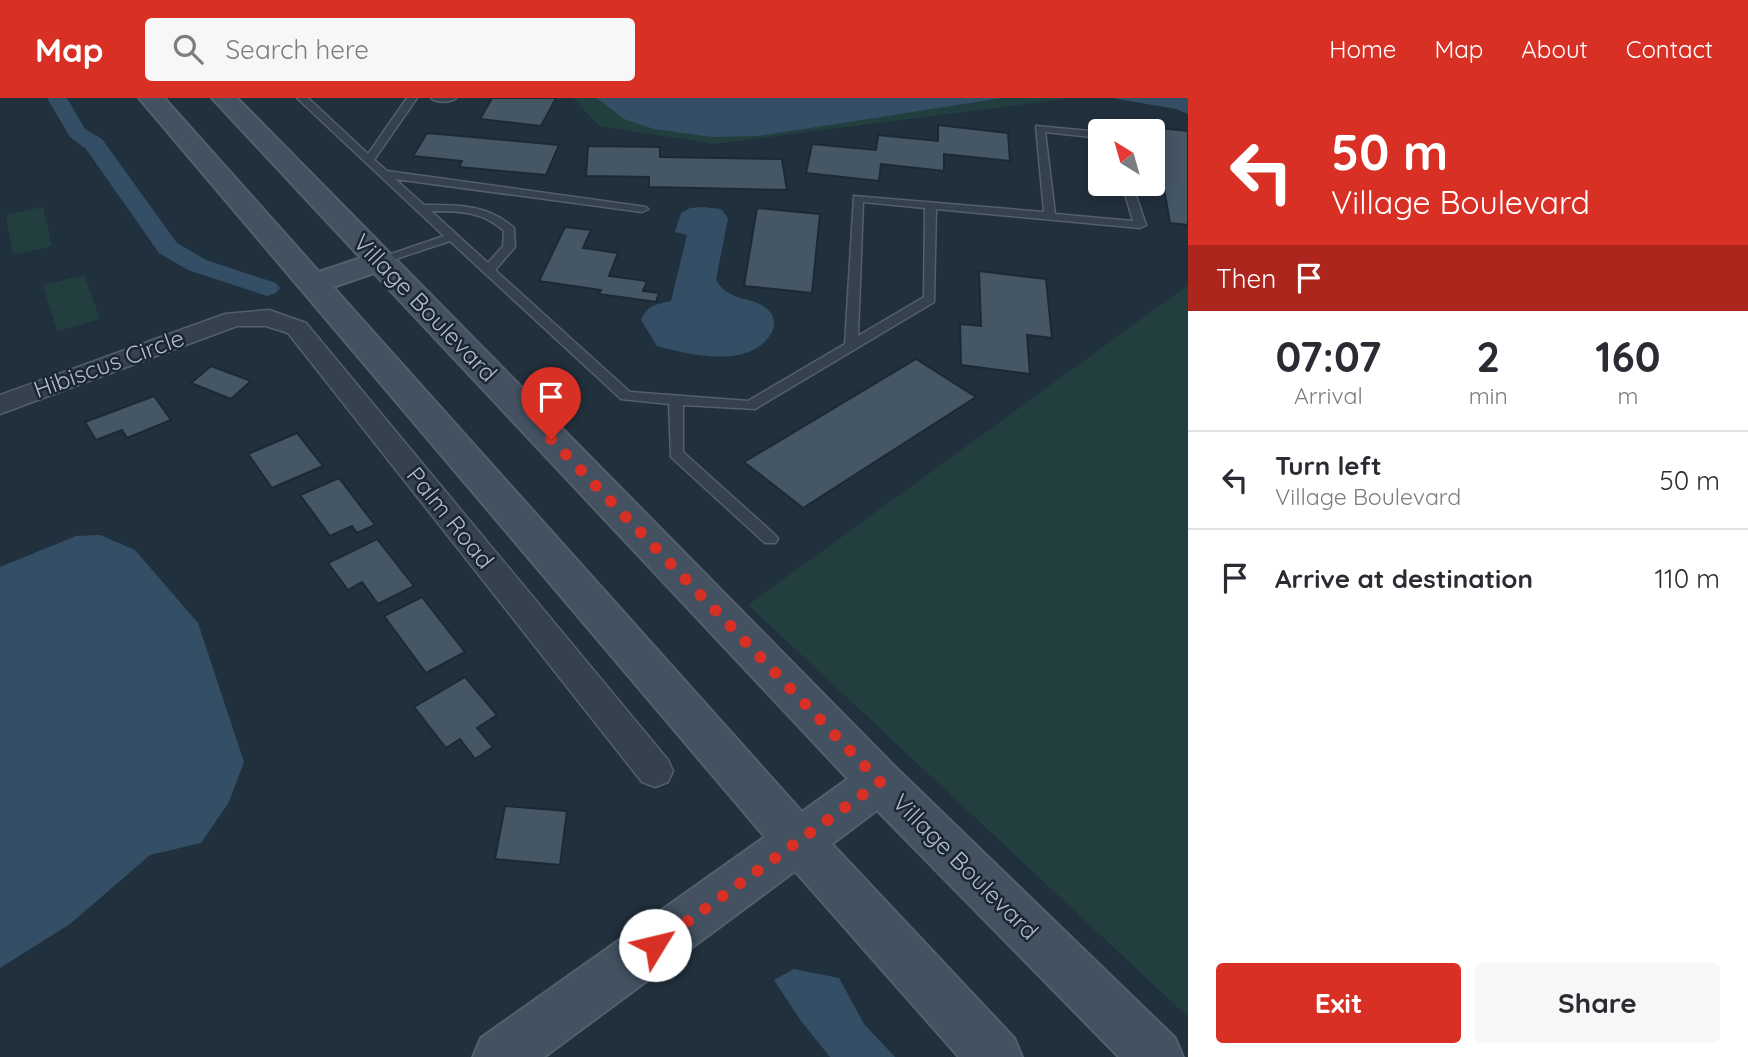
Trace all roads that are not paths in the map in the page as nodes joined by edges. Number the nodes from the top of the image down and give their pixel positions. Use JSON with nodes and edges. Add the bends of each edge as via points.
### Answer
{"nodes":[{"id":1,"x":151,"y":98,"type":"edge"},
{"id":2,"x":224,"y":98,"type":"edge"},
{"id":3,"x":302,"y":98,"type":"edge"},
{"id":4,"x":412,"y":98,"type":"edge"},
{"id":5,"x":436,"y":98,"type":"edge"},
{"id":6,"x":451,"y":98,"type":"edge"},
{"id":7,"x":1088,"y":134,"type":"edge"},
{"id":8,"x":369,"y":160,"type":"junction"},
{"id":9,"x":384,"y":174,"type":"junction"},
{"id":10,"x":1131,"y":196,"type":"edge"},
{"id":11,"x":932,"y":204,"type":"junction"},
{"id":12,"x":420,"y":208,"type":"junction"},
{"id":13,"x":642,"y":209,"type":"dead end"},
{"id":14,"x":1050,"y":216,"type":"junction"},
{"id":15,"x":452,"y":237,"type":"junction"},
{"id":16,"x":380,"y":261,"type":"junction"},
{"id":17,"x":488,"y":270,"type":"junction"},
{"id":18,"x":313,"y":284,"type":"junction"},
{"id":19,"x":219,"y":324,"type":"joint"},
{"id":20,"x":851,"y":346,"type":"junction"},
{"id":21,"x":676,"y":400,"type":"junction"},
{"id":22,"x":0,"y":405,"type":"edge"},
{"id":23,"x":770,"y":539,"type":"dead end"},
{"id":24,"x":655,"y":771,"type":"dead end"},
{"id":25,"x":880,"y":782,"type":"junction"},
{"id":26,"x":798,"y":841,"type":"junction"},
{"id":27,"x":499,"y":1057,"type":"edge"},
{"id":28,"x":995,"y":1057,"type":"edge"},
{"id":29,"x":1156,"y":1057,"type":"edge"}],
"edges":[{"from":1,"to":18,"type":"street"},
{"from":2,"to":16,"type":"street","name":"Village Boulevard"},
{"from":3,"to":8,"type":"lane"},
{"from":4,"to":8,"type":"lane"},
{"from":5,"to":6,"type":"lane"},
{"from":7,"to":14,"type":"lane","via":[[1040,128]]},
{"from":8,"to":9,"type":"lane"},
{"from":9,"to":12,"type":"lane"},
{"from":9,"to":13,"type":"lane"},
{"from":10,"to":14,"type":"lane","via":[[1140,225]]},
{"from":11,"to":14,"type":"lane"},
{"from":11,"to":20,"type":"lane","via":[[930,299]]},
{"from":11,"to":20,"type":"lane","via":[[858,198]]},
{"from":12,"to":15,"type":"lane"},
{"from":12,"to":17,"type":"lane","via":[[470,209],[499,218],[510,230],[509,247]]},
{"from":15,"to":16,"type":"lane"},
{"from":15,"to":17,"type":"lane"},
{"from":16,"to":18,"type":"street"},
{"from":16,"to":25,"type":"street","name":"Village Boulevard"},
{"from":17,"to":21,"type":"lane","via":[[626,397]]},
{"from":18,"to":26,"type":"street"},
{"from":19,"to":22,"type":"street","name":"Hibiscus Circle"},
{"from":19,"to":24,"type":"street","name":"Palm Road","via":[[252,317],[297,328]]},
{"from":20,"to":21,"type":"lane","via":[[750,406]]},
{"from":21,"to":23,"type":"lane","via":[[676,454]]},
{"from":25,"to":26,"type":"street"},
{"from":25,"to":29,"type":"street","name":"Village Boulevard"},
{"from":26,"to":27,"type":"street"},
{"from":26,"to":28,"type":"street"}]}
